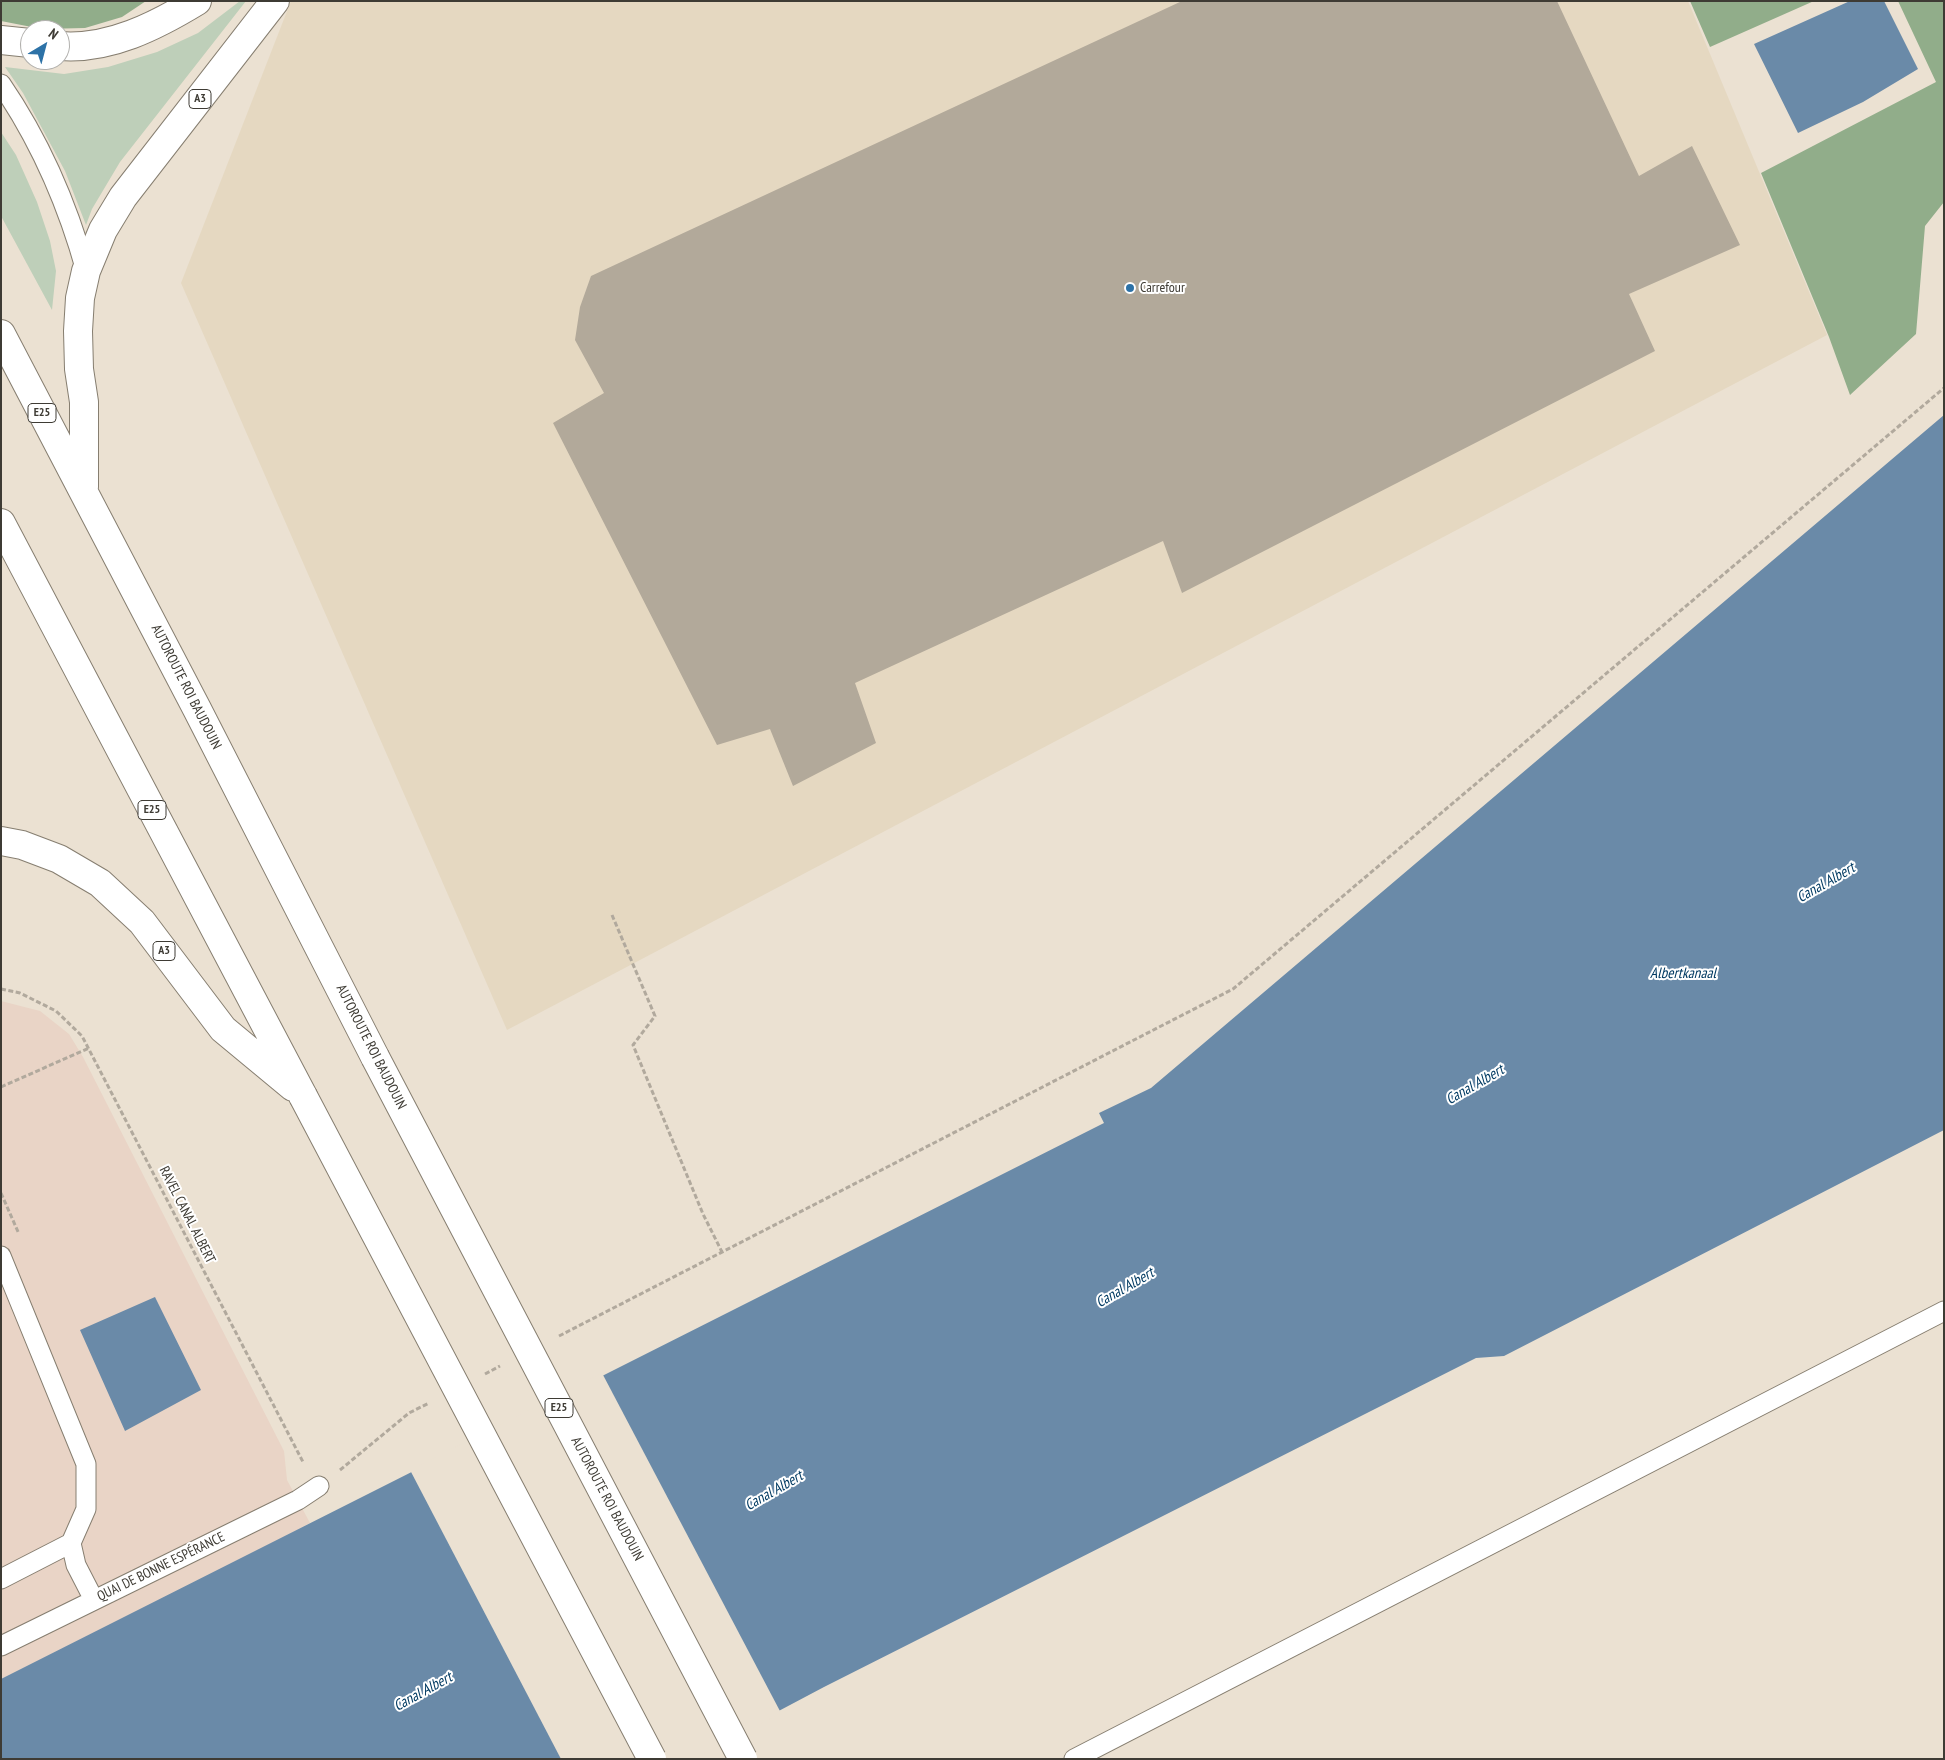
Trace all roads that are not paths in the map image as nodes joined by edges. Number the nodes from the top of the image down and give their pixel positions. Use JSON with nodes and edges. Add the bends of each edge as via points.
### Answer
{"nodes":[{"id":1,"x":197,"y":1,"type":"edge"},
{"id":2,"x":275,"y":1,"type":"edge"},
{"id":3,"x":1,"y":40,"type":"edge"},
{"id":4,"x":20,"y":43,"type":"edge"},
{"id":5,"x":70,"y":47,"type":"edge"},
{"id":6,"x":1,"y":84,"type":"edge"},
{"id":7,"x":86,"y":271,"type":"junction"},
{"id":8,"x":1,"y":334,"type":"edge"},
{"id":9,"x":84,"y":491,"type":"junction"},
{"id":10,"x":1,"y":523,"type":"edge"},
{"id":11,"x":1,"y":841,"type":"edge"},
{"id":12,"x":303,"y":1096,"type":"junction"},
{"id":13,"x":1,"y":1256,"type":"edge"},
{"id":14,"x":1944,"y":1311,"type":"edge"},
{"id":15,"x":320,"y":1486,"type":"road end"},
{"id":16,"x":71,"y":1543,"type":"junction"},
{"id":17,"x":1,"y":1579,"type":"edge"},
{"id":18,"x":94,"y":1600,"type":"junction"},
{"id":19,"x":1,"y":1646,"type":"edge"},
{"id":20,"x":652,"y":1759,"type":"edge"},
{"id":21,"x":743,"y":1759,"type":"edge"},
{"id":22,"x":1074,"y":1759,"type":"edge"}],
"edges":[{"from":1,"to":5,"type":"highway","via":[[152,26],[112,42]]},
{"from":2,"to":7,"type":"highway","number":"A3","via":[[123,197],[103,230]]},
{"from":3,"to":4,"type":"highway"},
{"from":6,"to":7,"type":"lane","via":[[18,108],[43,157],[74,228]]},
{"from":7,"to":9,"type":"highway","number":"A3","via":[[78,332],[84,402]]},
{"from":8,"to":9,"type":"highway","name":"AUTOROUTE ROI BAUDOUIN","number":"E25"},
{"from":9,"to":21,"type":"highway","name":"AUTOROUTE ROI BAUDOUIN","number":"E25","bridge":true,"via":[[375,1057]]},
{"from":10,"to":12,"type":"highway","number":"E25"},
{"from":11,"to":12,"type":"highway","number":"A3","via":[[59,859],[100,883],[142,922],[224,1029]]},
{"from":12,"to":20,"type":"highway","number":"E25","bridge":true},
{"from":13,"to":16,"type":"lane","via":[[86,1464],[86,1509]]},
{"from":14,"to":22,"type":"lane"},
{"from":15,"to":18,"type":"lane","name":"QUAI DE BONNE ESPÉRANCE","via":[[298,1500]]},
{"from":16,"to":17,"type":"lane"},
{"from":16,"to":18,"type":"lane","via":[[76,1565]]},
{"from":18,"to":19,"type":"lane","name":"QUAI DE BONNE ESPÉRANCE"}]}
